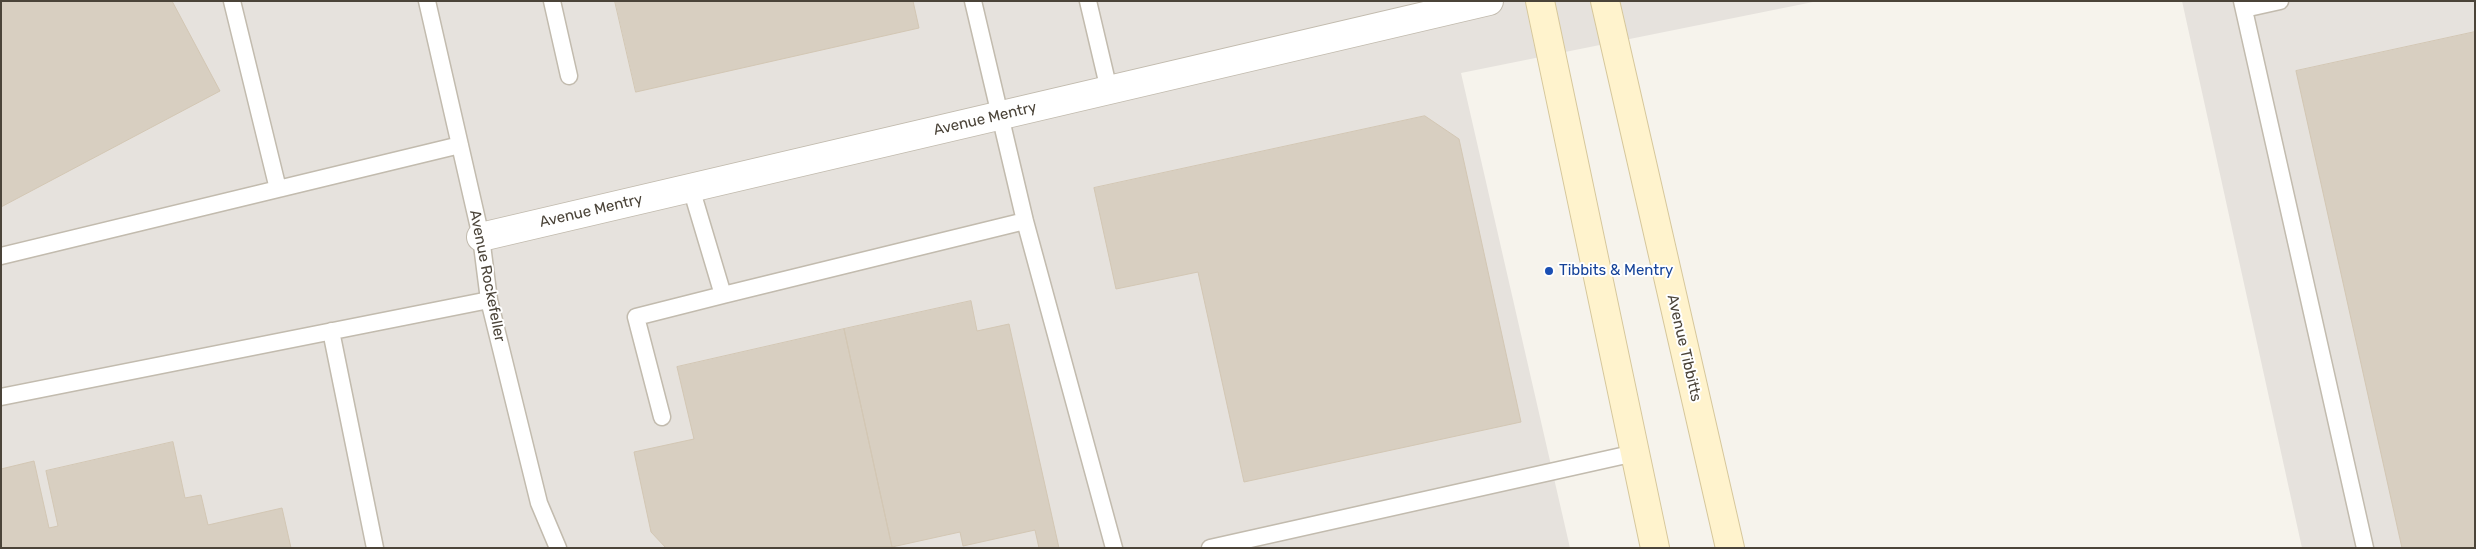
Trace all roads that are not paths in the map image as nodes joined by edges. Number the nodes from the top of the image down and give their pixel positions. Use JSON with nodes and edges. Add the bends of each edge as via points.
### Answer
{"nodes":[{"id":1,"x":232,"y":1,"type":"edge"},
{"id":2,"x":427,"y":1,"type":"edge"},
{"id":3,"x":552,"y":1,"type":"edge"},
{"id":4,"x":973,"y":1,"type":"edge"},
{"id":5,"x":1088,"y":1,"type":"edge"},
{"id":6,"x":1489,"y":1,"type":"edge"},
{"id":7,"x":1540,"y":1,"type":"edge"},
{"id":8,"x":1606,"y":1,"type":"edge"},
{"id":9,"x":2280,"y":1,"type":"edge"},
{"id":10,"x":2243,"y":5,"type":"edge"},
{"id":11,"x":569,"y":76,"type":"dead end"},
{"id":12,"x":1109,"y":90,"type":"junction"},
{"id":13,"x":999,"y":116,"type":"junction"},
{"id":14,"x":460,"y":145,"type":"junction"},
{"id":15,"x":691,"y":188,"type":"junction"},
{"id":16,"x":278,"y":189,"type":"junction"},
{"id":17,"x":1025,"y":221,"type":"junction"},
{"id":18,"x":481,"y":237,"type":"junction"},
{"id":19,"x":1,"y":256,"type":"edge"},
{"id":20,"x":723,"y":295,"type":"junction"},
{"id":21,"x":489,"y":300,"type":"junction"},
{"id":22,"x":331,"y":331,"type":"junction"},
{"id":23,"x":1,"y":397,"type":"edge"},
{"id":24,"x":662,"y":417,"type":"dead end"},
{"id":25,"x":1635,"y":453,"type":"junction"},
{"id":26,"x":375,"y":548,"type":"edge"},
{"id":27,"x":558,"y":548,"type":"edge"},
{"id":28,"x":1114,"y":548,"type":"edge"},
{"id":29,"x":1210,"y":548,"type":"edge"},
{"id":30,"x":1654,"y":548,"type":"edge"},
{"id":31,"x":1730,"y":548,"type":"edge"},
{"id":32,"x":2365,"y":548,"type":"edge"}],
"edges":[{"from":1,"to":16,"type":"lane"},
{"from":2,"to":14,"type":"lane","name":"Avenue Rockefeller"},
{"from":3,"to":11,"type":"lane"},
{"from":4,"to":13,"type":"lane"},
{"from":5,"to":12,"type":"lane"},
{"from":6,"to":12,"type":"street","name":"Avenue Mentry"},
{"from":7,"to":25,"type":"street"},
{"from":8,"to":31,"type":"street","name":"Avenue Tibbitts"},
{"from":9,"to":10,"type":"lane"},
{"from":10,"to":32,"type":"lane"},
{"from":12,"to":13,"type":"street","name":"Avenue Mentry"},
{"from":13,"to":15,"type":"street","name":"Avenue Mentry"},
{"from":13,"to":17,"type":"lane"},
{"from":14,"to":16,"type":"lane"},
{"from":14,"to":18,"type":"lane","name":"Avenue Rockefeller"},
{"from":15,"to":18,"type":"street","name":"Avenue Mentry"},
{"from":15,"to":20,"type":"lane"},
{"from":16,"to":19,"type":"lane"},
{"from":17,"to":20,"type":"lane"},
{"from":17,"to":28,"type":"lane"},
{"from":18,"to":21,"type":"lane","name":"Avenue Rockefeller"},
{"from":20,"to":24,"type":"lane","via":[[636,317]]},
{"from":21,"to":22,"type":"lane"},
{"from":21,"to":27,"type":"lane","name":"Avenue Rockefeller","via":[[539,503]]},
{"from":22,"to":23,"type":"lane"},
{"from":22,"to":26,"type":"lane"},
{"from":25,"to":29,"type":"lane"},
{"from":25,"to":30,"type":"street"}]}
